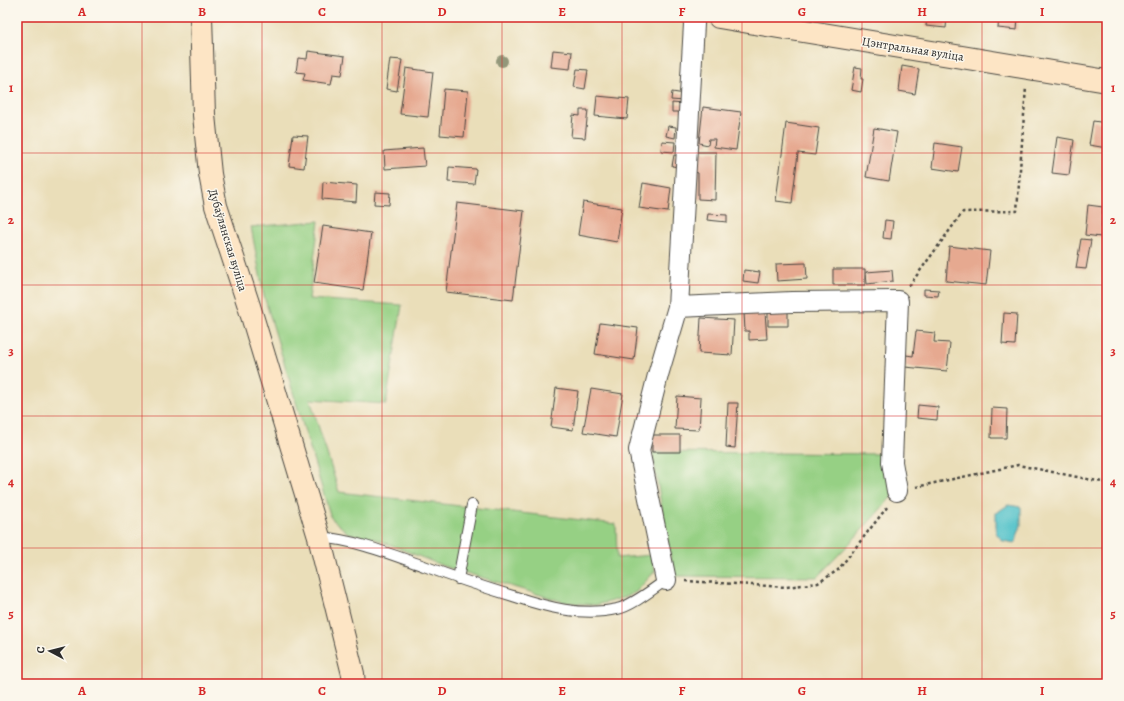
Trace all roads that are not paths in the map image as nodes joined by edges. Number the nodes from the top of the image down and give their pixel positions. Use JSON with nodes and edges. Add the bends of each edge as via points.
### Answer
{"nodes":[{"id":1,"x":200,"y":17,"type":"edge"},
{"id":2,"x":693,"y":17,"type":"edge"},
{"id":3,"x":719,"y":17,"type":"edge"},
{"id":4,"x":1107,"y":81,"type":"edge"},
{"id":5,"x":678,"y":306,"type":"junction"},
{"id":6,"x":897,"y":490,"type":"road end"},
{"id":7,"x":472,"y":506,"type":"dead end"},
{"id":8,"x":319,"y":537,"type":"junction"},
{"id":9,"x":458,"y":579,"type":"junction"},
{"id":10,"x":666,"y":580,"type":"joint"},
{"id":11,"x":354,"y":684,"type":"edge"}],
"edges":[{"from":1,"to":8,"type":"main road","name":"Дубаўлянская вуліца","via":[[204,115],[216,206]]},
{"from":2,"to":5,"type":"street"},
{"from":3,"to":4,"type":"main road","name":"Цэнтральная вуліца"},
{"from":5,"to":6,"type":"street","via":[[898,301],[892,462]]},
{"from":5,"to":10,"type":"street","via":[[639,450]]},
{"from":7,"to":9,"type":"lane"},
{"from":8,"to":9,"type":"lane","via":[[352,542],[382,551]]},
{"from":8,"to":11,"type":"main road","name":"Дубаўлянская вуліца"},
{"from":9,"to":10,"type":"lane","via":[[539,604],[583,612],[617,610],[629,605]]}]}
